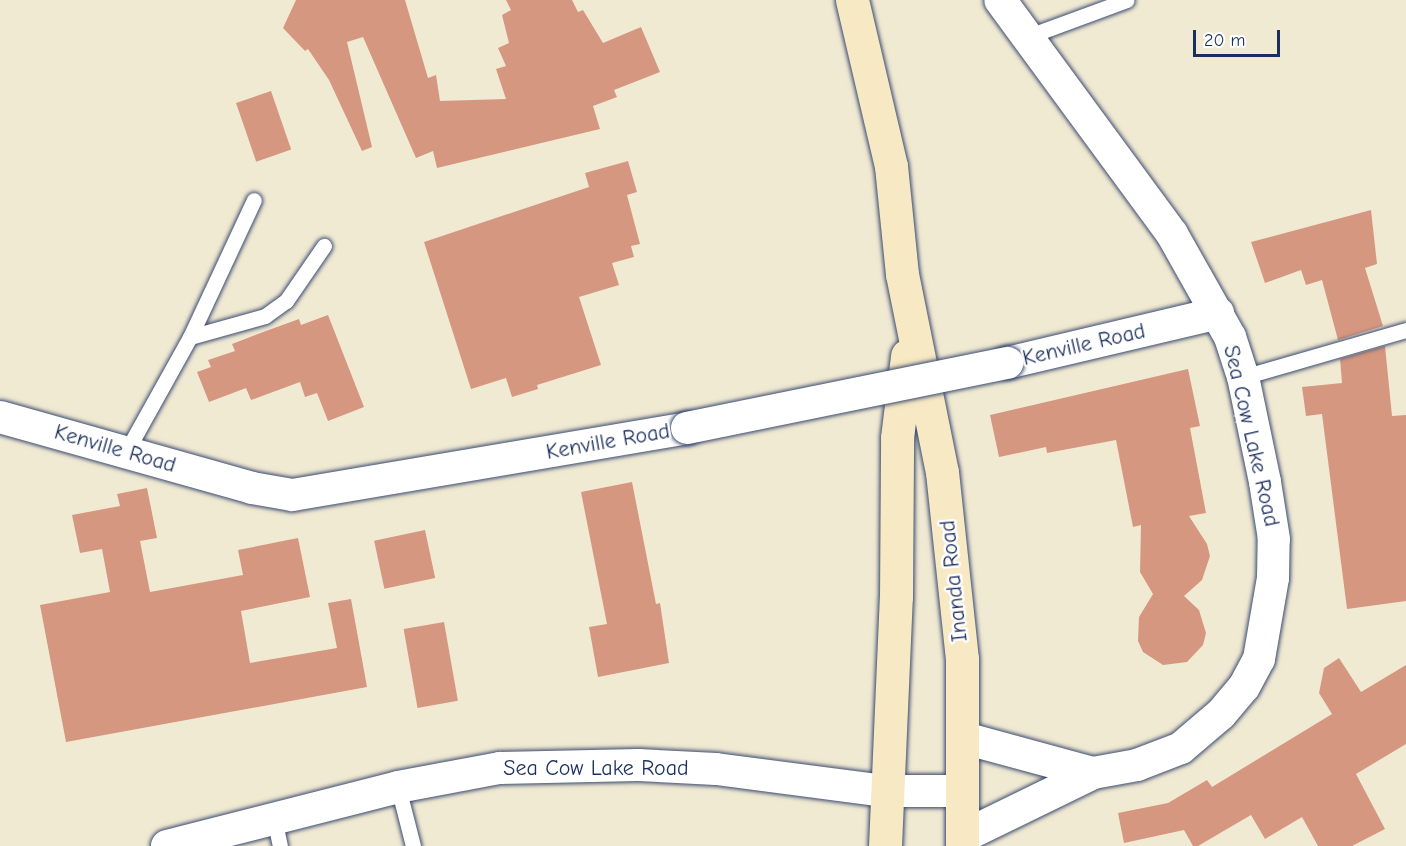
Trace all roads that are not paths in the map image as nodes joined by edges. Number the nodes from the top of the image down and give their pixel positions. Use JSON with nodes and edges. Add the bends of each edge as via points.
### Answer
{"nodes":[{"id":1,"x":852,"y":0,"type":"edge"},
{"id":2,"x":1000,"y":0,"type":"edge"},
{"id":3,"x":1127,"y":0,"type":"edge"},
{"id":4,"x":1029,"y":36,"type":"junction"},
{"id":5,"x":254,"y":200,"type":"dead end"},
{"id":6,"x":324,"y":246,"type":"dead end"},
{"id":7,"x":1218,"y":313,"type":"junction"},
{"id":8,"x":911,"y":318,"type":"junction"},
{"id":9,"x":1406,"y":330,"type":"edge"},
{"id":10,"x":190,"y":337,"type":"junction"},
{"id":11,"x":1243,"y":377,"type":"junction"},
{"id":12,"x":0,"y":417,"type":"edge"},
{"id":13,"x":126,"y":452,"type":"junction"},
{"id":14,"x":964,"y":738,"type":"junction"},
{"id":15,"x":1093,"y":773,"type":"junction"},
{"id":16,"x":398,"y":787,"type":"junction"},
{"id":17,"x":886,"y":791,"type":"junction"},
{"id":18,"x":961,"y":791,"type":"junction"},
{"id":19,"x":277,"y":832,"type":"edge"},
{"id":20,"x":962,"y":842,"type":"edge"},
{"id":21,"x":167,"y":846,"type":"edge"},
{"id":22,"x":413,"y":846,"type":"edge"},
{"id":23,"x":885,"y":846,"type":"edge"}],
"edges":[{"from":1,"to":8,"type":"main road","name":"Inanda Road","via":[[891,166],[902,274]]},
{"from":2,"to":4,"type":"street","name":"Sea Cow Lake Road"},
{"from":3,"to":4,"type":"lane"},
{"from":4,"to":7,"type":"street","name":"Sea Cow Lake Road","via":[[1172,234]]},
{"from":5,"to":10,"type":"lane"},
{"from":6,"to":10,"type":"lane","via":[[286,301],[265,316]]},
{"from":7,"to":11,"type":"street","name":"Sea Cow Lake Road"},
{"from":7,"to":13,"type":"street","name":"Kenville Road","bridge":true,"via":[[1007,363],[687,428],[292,495],[252,488]]},
{"from":8,"to":14,"type":"main road","name":"Inanda Road","via":[[942,472],[962,659]]},
{"from":8,"to":17,"type":"main road","name":"Inanda Road","via":[[897,438],[896,597]]},
{"from":9,"to":11,"type":"lane"},
{"from":10,"to":13,"type":"lane"},
{"from":11,"to":15,"type":"street","name":"Sea Cow Lake Road","via":[[1274,538],[1269,621],[1259,659],[1244,687],[1221,714],[1181,748],[1137,765]]},
{"from":12,"to":13,"type":"street","name":"Kenville Road"},
{"from":14,"to":15,"type":"street","name":"Sea Cow Lake Road"},
{"from":14,"to":18,"type":"main road","name":"Inanda Road"},
{"from":15,"to":20,"type":"street","name":"Sea Cow Lake Road"},
{"from":16,"to":17,"type":"street","name":"Sea Cow Lake Road","via":[[500,768],[590,764],[716,769]]},
{"from":16,"to":19,"type":"street","name":"Sea Cow Lake Road"},
{"from":16,"to":22,"type":"lane"},
{"from":17,"to":18,"type":"street","name":"Sea Cow Lake Road"},
{"from":17,"to":23,"type":"main road","name":"Inanda Road"},
{"from":18,"to":20,"type":"main road","name":"Inanda Road"},
{"from":19,"to":21,"type":"street","name":"Sea Cow Lake Road"}]}
